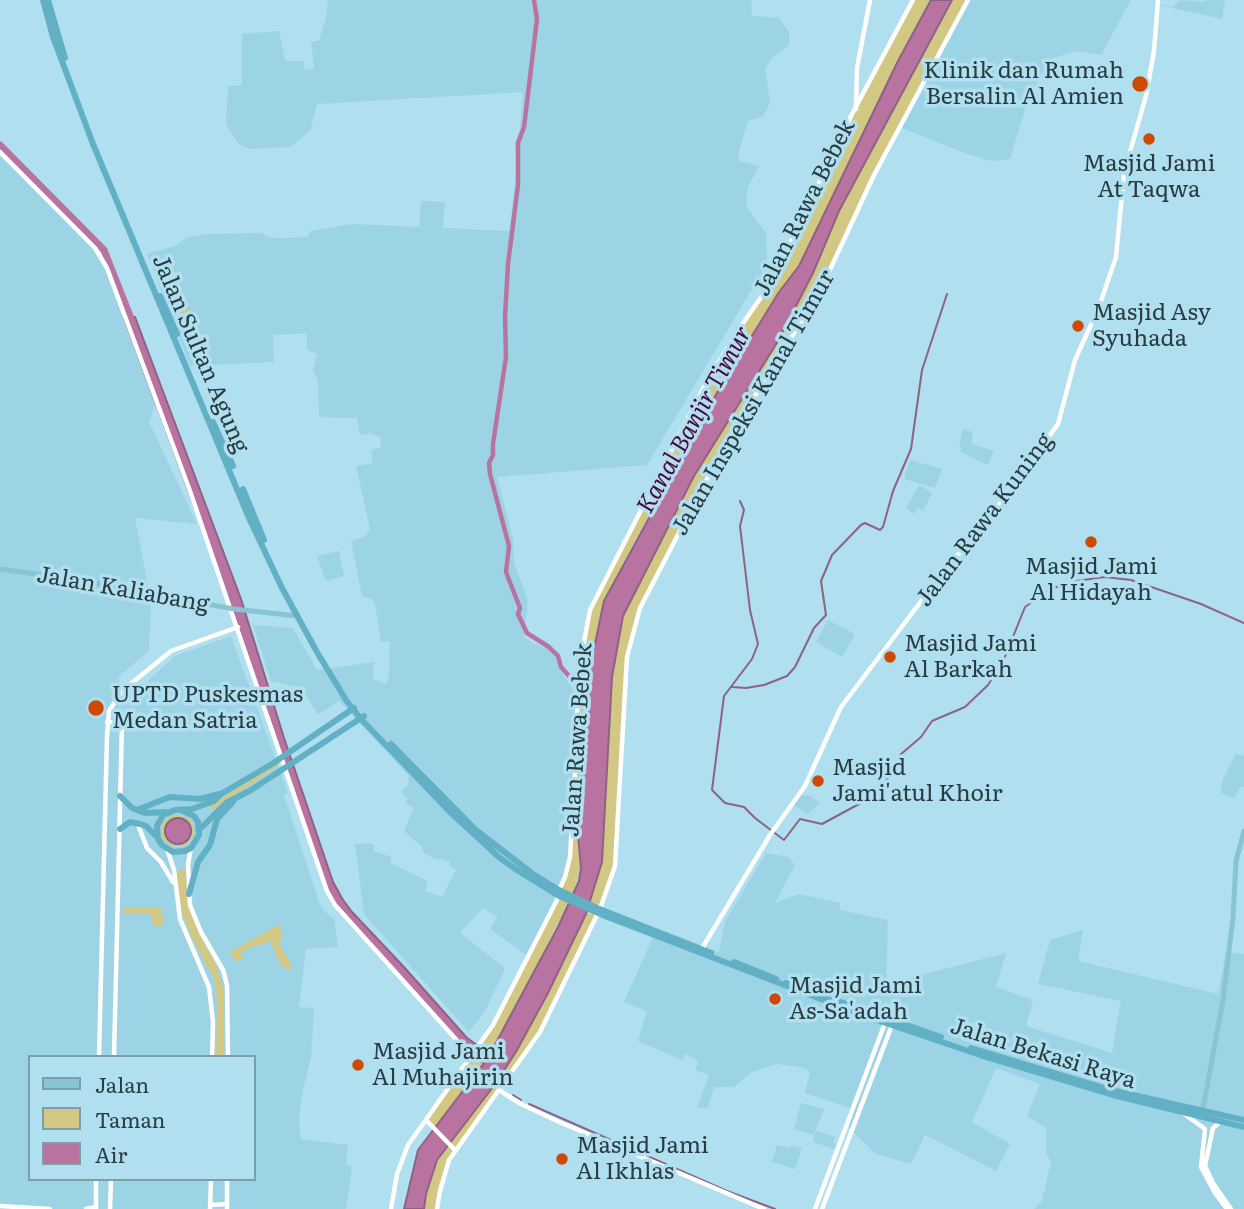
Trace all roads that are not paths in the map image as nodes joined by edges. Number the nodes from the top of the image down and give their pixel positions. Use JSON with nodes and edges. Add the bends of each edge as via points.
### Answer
{"nodes":[{"id":1,"x":43,"y":0,"type":"edge"},
{"id":2,"x":48,"y":0,"type":"edge"},
{"id":3,"x":870,"y":0,"type":"edge"},
{"id":4,"x":913,"y":0,"type":"edge"},
{"id":5,"x":968,"y":0,"type":"edge"},
{"id":6,"x":1158,"y":0,"type":"edge"},
{"id":7,"x":856,"y":110,"type":"junction"},
{"id":8,"x":0,"y":152,"type":"edge"},
{"id":9,"x":112,"y":183,"type":"junction"},
{"id":10,"x":0,"y":569,"type":"edge"},
{"id":11,"x":233,"y":608,"type":"junction"},
{"id":12,"x":300,"y":618,"type":"junction"},
{"id":13,"x":238,"y":627,"type":"junction"},
{"id":14,"x":346,"y":701,"type":"junction"},
{"id":15,"x":355,"y":708,"type":"junction"},
{"id":16,"x":109,"y":711,"type":"junction"},
{"id":17,"x":344,"y":716,"type":"junction"},
{"id":18,"x":362,"y":717,"type":"junction"},
{"id":19,"x":107,"y":722,"type":"junction"},
{"id":20,"x":122,"y":723,"type":"junction"},
{"id":21,"x":367,"y":724,"type":"junction"},
{"id":22,"x":351,"y":725,"type":"junction"},
{"id":23,"x":221,"y":794,"type":"junction"},
{"id":24,"x":120,"y":796,"type":"junction"},
{"id":25,"x":237,"y":798,"type":"junction"},
{"id":26,"x":137,"y":810,"type":"junction"},
{"id":27,"x":181,"y":810,"type":"junction"},
{"id":28,"x":169,"y":811,"type":"junction"},
{"id":29,"x":132,"y":822,"type":"junction"},
{"id":30,"x":120,"y":829,"type":"junction"},
{"id":31,"x":199,"y":830,"type":"junction"},
{"id":32,"x":1244,"y":831,"type":"edge"},
{"id":33,"x":158,"y":839,"type":"junction"},
{"id":34,"x":191,"y":848,"type":"junction"},
{"id":35,"x":167,"y":849,"type":"junction"},
{"id":36,"x":175,"y":886,"type":"junction"},
{"id":37,"x":189,"y":894,"type":"junction"},
{"id":38,"x":561,"y":894,"type":"junction"},
{"id":39,"x":598,"y":911,"type":"junction"},
{"id":40,"x":701,"y":950,"type":"junction"},
{"id":41,"x":888,"y":1024,"type":"junction"},
{"id":42,"x":937,"y":1038,"type":"junction"},
{"id":43,"x":99,"y":1055,"type":"edge"},
{"id":44,"x":114,"y":1055,"type":"edge"},
{"id":45,"x":212,"y":1055,"type":"edge"},
{"id":46,"x":228,"y":1055,"type":"edge"},
{"id":47,"x":472,"y":1055,"type":"junction"},
{"id":48,"x":499,"y":1090,"type":"junction"},
{"id":49,"x":1111,"y":1092,"type":"junction"},
{"id":50,"x":1182,"y":1113,"type":"junction"},
{"id":51,"x":1202,"y":1114,"type":"junction"},
{"id":52,"x":1244,"y":1120,"type":"edge"},
{"id":53,"x":427,"y":1121,"type":"junction"},
{"id":54,"x":1220,"y":1121,"type":"junction"},
{"id":55,"x":1244,"y":1127,"type":"edge"},
{"id":56,"x":454,"y":1148,"type":"junction"},
{"id":57,"x":1203,"y":1166,"type":"junction"},
{"id":58,"x":96,"y":1181,"type":"edge"},
{"id":59,"x":111,"y":1181,"type":"edge"},
{"id":60,"x":211,"y":1181,"type":"edge"},
{"id":61,"x":228,"y":1181,"type":"edge"},
{"id":62,"x":0,"y":1206,"type":"edge"},
{"id":63,"x":210,"y":1207,"type":"edge"},
{"id":64,"x":227,"y":1207,"type":"edge"},
{"id":65,"x":13,"y":1208,"type":"edge"},
{"id":66,"x":96,"y":1208,"type":"edge"},
{"id":67,"x":50,"y":1209,"type":"edge"},
{"id":68,"x":86,"y":1209,"type":"edge"},
{"id":69,"x":110,"y":1209,"type":"edge"},
{"id":70,"x":391,"y":1209,"type":"edge"},
{"id":71,"x":437,"y":1209,"type":"edge"},
{"id":72,"x":764,"y":1209,"type":"edge"},
{"id":73,"x":815,"y":1209,"type":"edge"},
{"id":74,"x":822,"y":1209,"type":"edge"},
{"id":75,"x":1229,"y":1209,"type":"edge"}],
"edges":[{"from":1,"to":9,"type":"highway","name":"Jalan Sultan Agung","via":[[53,37]]},
{"from":2,"to":9,"type":"highway","name":"Jalan Sultan Agung"},
{"from":3,"to":7,"type":"street","name":"Jalan Rawa Bebek","via":[[857,68]]},
{"from":4,"to":7,"type":"street","name":"Jalan Rawa Bebek"},
{"from":5,"to":39,"type":"street","name":"Jalan Inspeksi Kanal Timur","via":[[874,175],[821,289],[725,444],[640,608],[626,657],[615,866]]},
{"from":6,"to":40,"type":"street","name":"Jalan Rawa Kuning","via":[[1146,96],[1124,173],[1115,257],[1075,360],[1058,424],[848,697],[807,783],[769,835]]},
{"from":7,"to":38,"type":"street","name":"Jalan Rawa Bebek","via":[[771,283],[708,379],[590,610],[578,674],[570,857]]},
{"from":8,"to":11,"type":"street","via":[[103,260]]},
{"from":9,"to":12,"type":"highway","name":"Jalan Sultan Agung","via":[[252,517]]},
{"from":10,"to":11,"type":"main road","name":"Jalan Kaliabang"},
{"from":11,"to":12,"type":"main road","name":"Jalan Kaliabang"},
{"from":11,"to":13,"type":"street"},
{"from":12,"to":14,"type":"highway","name":"Jalan Sultan Agung"},
{"from":12,"to":15,"type":"highway","name":"Jalan Sultan Agung"},
{"from":13,"to":16,"type":"street","via":[[171,651],[122,691]]},
{"from":13,"to":47,"type":"street","via":[[327,891]]},
{"from":14,"to":15,"type":"highway","name":"Jalan Sultan Agung"},
{"from":14,"to":17,"type":"highway"},
{"from":15,"to":17,"type":"highway"},
{"from":15,"to":18,"type":"highway","name":"Jalan Sultan Agung"},
{"from":16,"to":19,"type":"street"},
{"from":16,"to":20,"type":"street","via":[[120,714]]},
{"from":17,"to":23,"type":"highway"},
{"from":18,"to":21,"type":"highway","name":"Jalan Sultan Agung"},
{"from":18,"to":22,"type":"highway"},
{"from":18,"to":38,"type":"highway","name":"Jalan Sultan Agung","via":[[477,831]]},
{"from":19,"to":20,"type":"street"},
{"from":19,"to":43,"type":"street"},
{"from":20,"to":24,"type":"street"},
{"from":21,"to":22,"type":"highway"},
{"from":21,"to":38,"type":"highway","name":"Jalan Sultan Agung","via":[[484,843],[517,870]]},
{"from":22,"to":25,"type":"highway"},
{"from":23,"to":26,"type":"highway","via":[[200,799],[170,797]]},
{"from":23,"to":27,"type":"highway","via":[[205,806]]},
{"from":24,"to":26,"type":"highway"},
{"from":24,"to":30,"type":"street"},
{"from":25,"to":31,"type":"highway","via":[[213,813]]},
{"from":25,"to":37,"type":"highway","via":[[217,819]]},
{"from":26,"to":28,"type":"highway"},
{"from":27,"to":28,"type":"highway"},
{"from":27,"to":31,"type":"highway","via":[[194,816]]},
{"from":28,"to":33,"type":"highway","via":[[159,820]]},
{"from":29,"to":30,"type":"highway"},
{"from":29,"to":33,"type":"highway","via":[[146,826]]},
{"from":29,"to":36,"type":"street","via":[[139,826],[147,848]]},
{"from":30,"to":44,"type":"street"},
{"from":31,"to":34,"type":"highway"},
{"from":32,"to":51,"type":"main road","via":[[1236,861],[1221,1011]]},
{"from":33,"to":35,"type":"highway"},
{"from":34,"to":35,"type":"highway"},
{"from":34,"to":37,"type":"street"},
{"from":35,"to":36,"type":"street"},
{"from":36,"to":45,"type":"street","via":[[180,919],[209,987]]},
{"from":37,"to":46,"type":"street","via":[[197,923],[227,985]]},
{"from":38,"to":39,"type":"highway","name":"Jalan Bekasi Raya"},
{"from":38,"to":47,"type":"street","name":"Jalan Rawa Bebek","via":[[504,1007]]},
{"from":39,"to":40,"type":"highway","name":"Jalan Bekasi Raya"},
{"from":39,"to":41,"type":"highway","name":"Jalan Bekasi Raya"},
{"from":39,"to":48,"type":"street","name":"Jalan Inspeksi Kanal Timur","via":[[544,1026]]},
{"from":40,"to":42,"type":"highway","name":"Jalan Bekasi Raya"},
{"from":41,"to":42,"type":"highway","name":"Jalan Bekasi Raya"},
{"from":41,"to":73,"type":"street"},
{"from":41,"to":74,"type":"street"},
{"from":42,"to":49,"type":"highway","name":"Jalan Bekasi Raya"},
{"from":47,"to":53,"type":"street","name":"Jalan Rawa Bebek"},
{"from":48,"to":56,"type":"street","name":"Jalan Inspeksi Kanal Timur"},
{"from":48,"to":72,"type":"street","via":[[557,1121]]},
{"from":49,"to":50,"type":"highway","name":"Jalan Bekasi Raya"},
{"from":49,"to":51,"type":"highway","name":"Jalan Bekasi Raya"},
{"from":50,"to":51,"type":"highway","name":"Jalan Bekasi Raya"},
{"from":50,"to":57,"type":"street","via":[[1205,1129]]},
{"from":51,"to":52,"type":"highway","name":"Jalan Bekasi Raya"},
{"from":51,"to":54,"type":"highway","name":"Jalan Bekasi Raya"},
{"from":53,"to":56,"type":"street"},
{"from":53,"to":70,"type":"street","name":"Jalan Rawa Bebek","via":[[408,1145]]},
{"from":54,"to":55,"type":"highway","name":"Jalan Bekasi Raya"},
{"from":54,"to":57,"type":"street","via":[[1213,1128]]},
{"from":56,"to":71,"type":"street","name":"Jalan Inspeksi Kanal Timur"},
{"from":57,"to":75,"type":"street"},
{"from":58,"to":66,"type":"street"},
{"from":59,"to":69,"type":"street"},
{"from":60,"to":63,"type":"street"},
{"from":61,"to":64,"type":"street"},
{"from":62,"to":65,"type":"street"},
{"from":63,"to":64,"type":"street"},
{"from":65,"to":67,"type":"street"},
{"from":66,"to":68,"type":"street"}]}
